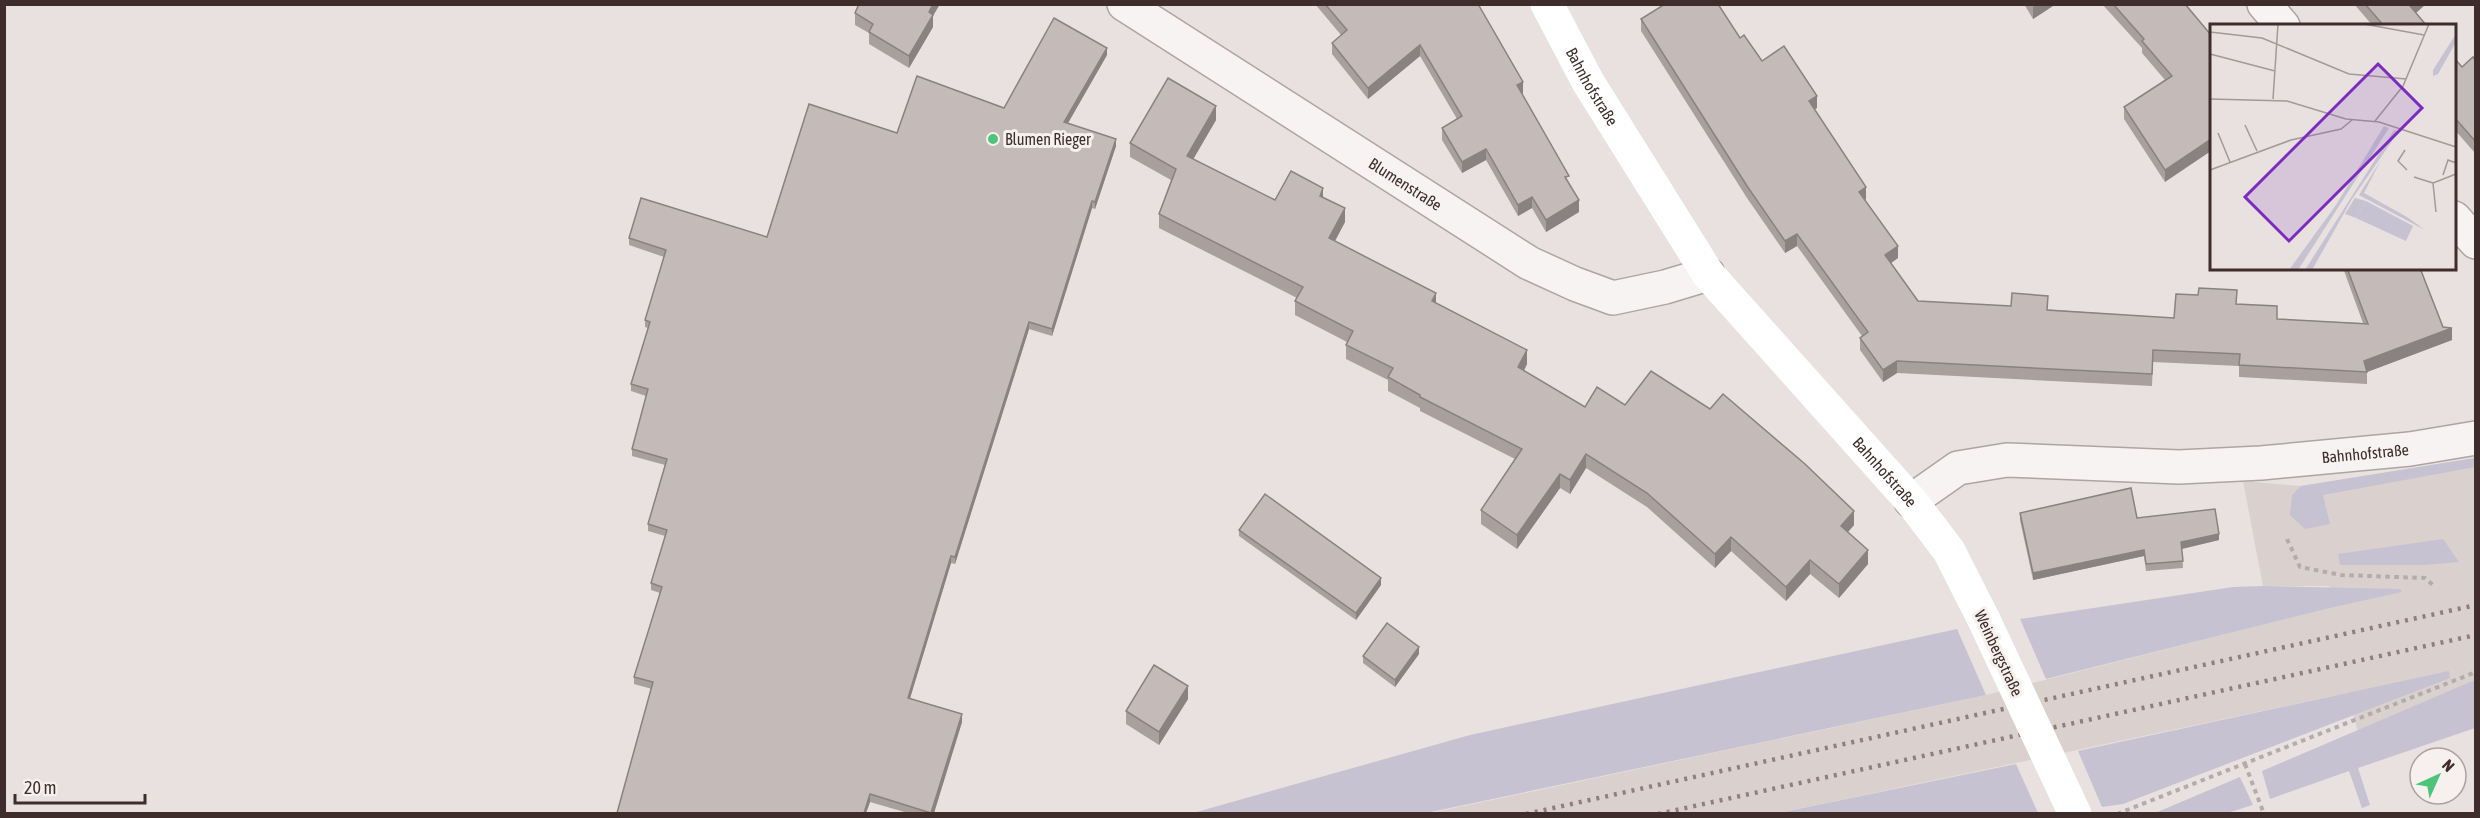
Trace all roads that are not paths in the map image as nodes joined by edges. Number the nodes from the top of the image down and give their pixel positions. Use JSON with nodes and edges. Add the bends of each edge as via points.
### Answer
{"nodes":[{"id":1,"x":1124,"y":4,"type":"edge"},
{"id":2,"x":1547,"y":4,"type":"edge"},
{"id":3,"x":2264,"y":4,"type":"edge"},
{"id":4,"x":2281,"y":24,"type":"edge"},
{"id":5,"x":2456,"y":220,"type":"edge"},
{"id":6,"x":2475,"y":242,"type":"edge"},
{"id":7,"x":1707,"y":274,"type":"junction"},
{"id":8,"x":2475,"y":438,"type":"edge"},
{"id":9,"x":1911,"y":501,"type":"junction"},
{"id":10,"x":2075,"y":813,"type":"edge"}],
"edges":[{"from":1,"to":7,"type":"street","name":"Blumenstraße","via":[[1547,272],[1613,298]]},
{"from":2,"to":7,"type":"street","name":"Bahnhofstraße","via":[[1588,82]]},
{"from":3,"to":4,"type":"street"},
{"from":5,"to":6,"type":"street"},
{"from":7,"to":9,"type":"street","name":"Bahnhofstraße"},
{"from":8,"to":9,"type":"street","name":"Bahnhofstraße","via":[[2410,449],[2179,467],[2007,460],[1958,468]]},
{"from":9,"to":10,"type":"street","name":"Weinbergstraße","bridge":true,"via":[[1949,551]]}]}
